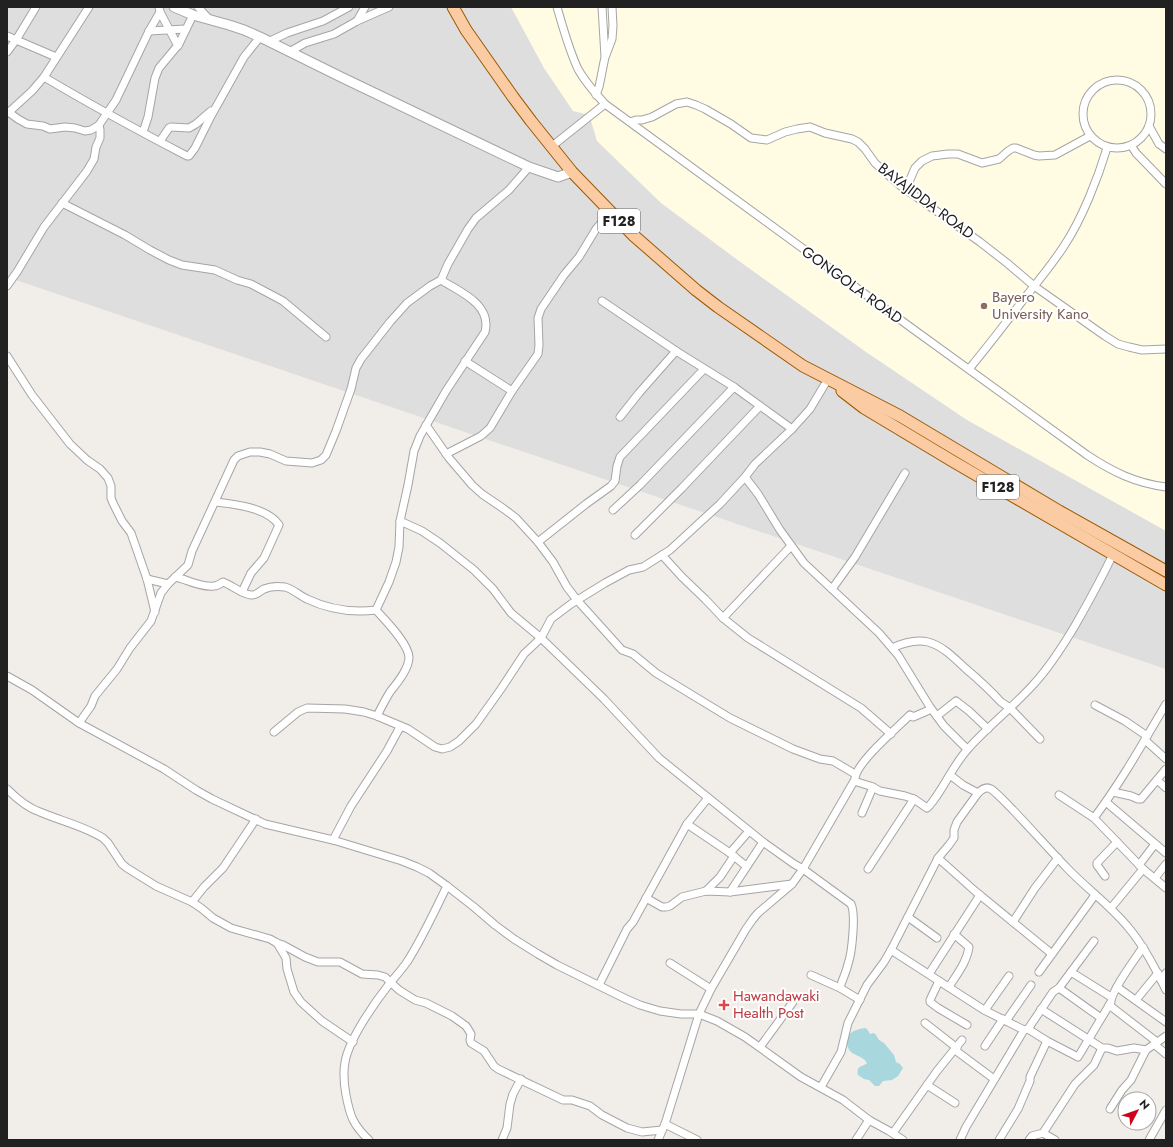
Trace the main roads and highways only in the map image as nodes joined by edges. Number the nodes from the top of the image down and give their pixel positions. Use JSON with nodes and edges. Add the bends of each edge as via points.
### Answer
{"nodes":[{"id":1,"x":453,"y":7,"type":"edge"},
{"id":2,"x":831,"y":381,"type":"junction"},
{"id":3,"x":1166,"y":571,"type":"edge"},
{"id":4,"x":1166,"y":585,"type":"edge"}],
"edges":[{"from":1,"to":2,"type":"main road","number":"F128","via":[[505,86],[551,147],[633,235],[718,307],[803,366]]},
{"from":2,"to":3,"type":"main road","number":"F128","via":[[900,416]]},
{"from":2,"to":4,"type":"main road","number":"F128","via":[[864,408]]}]}
